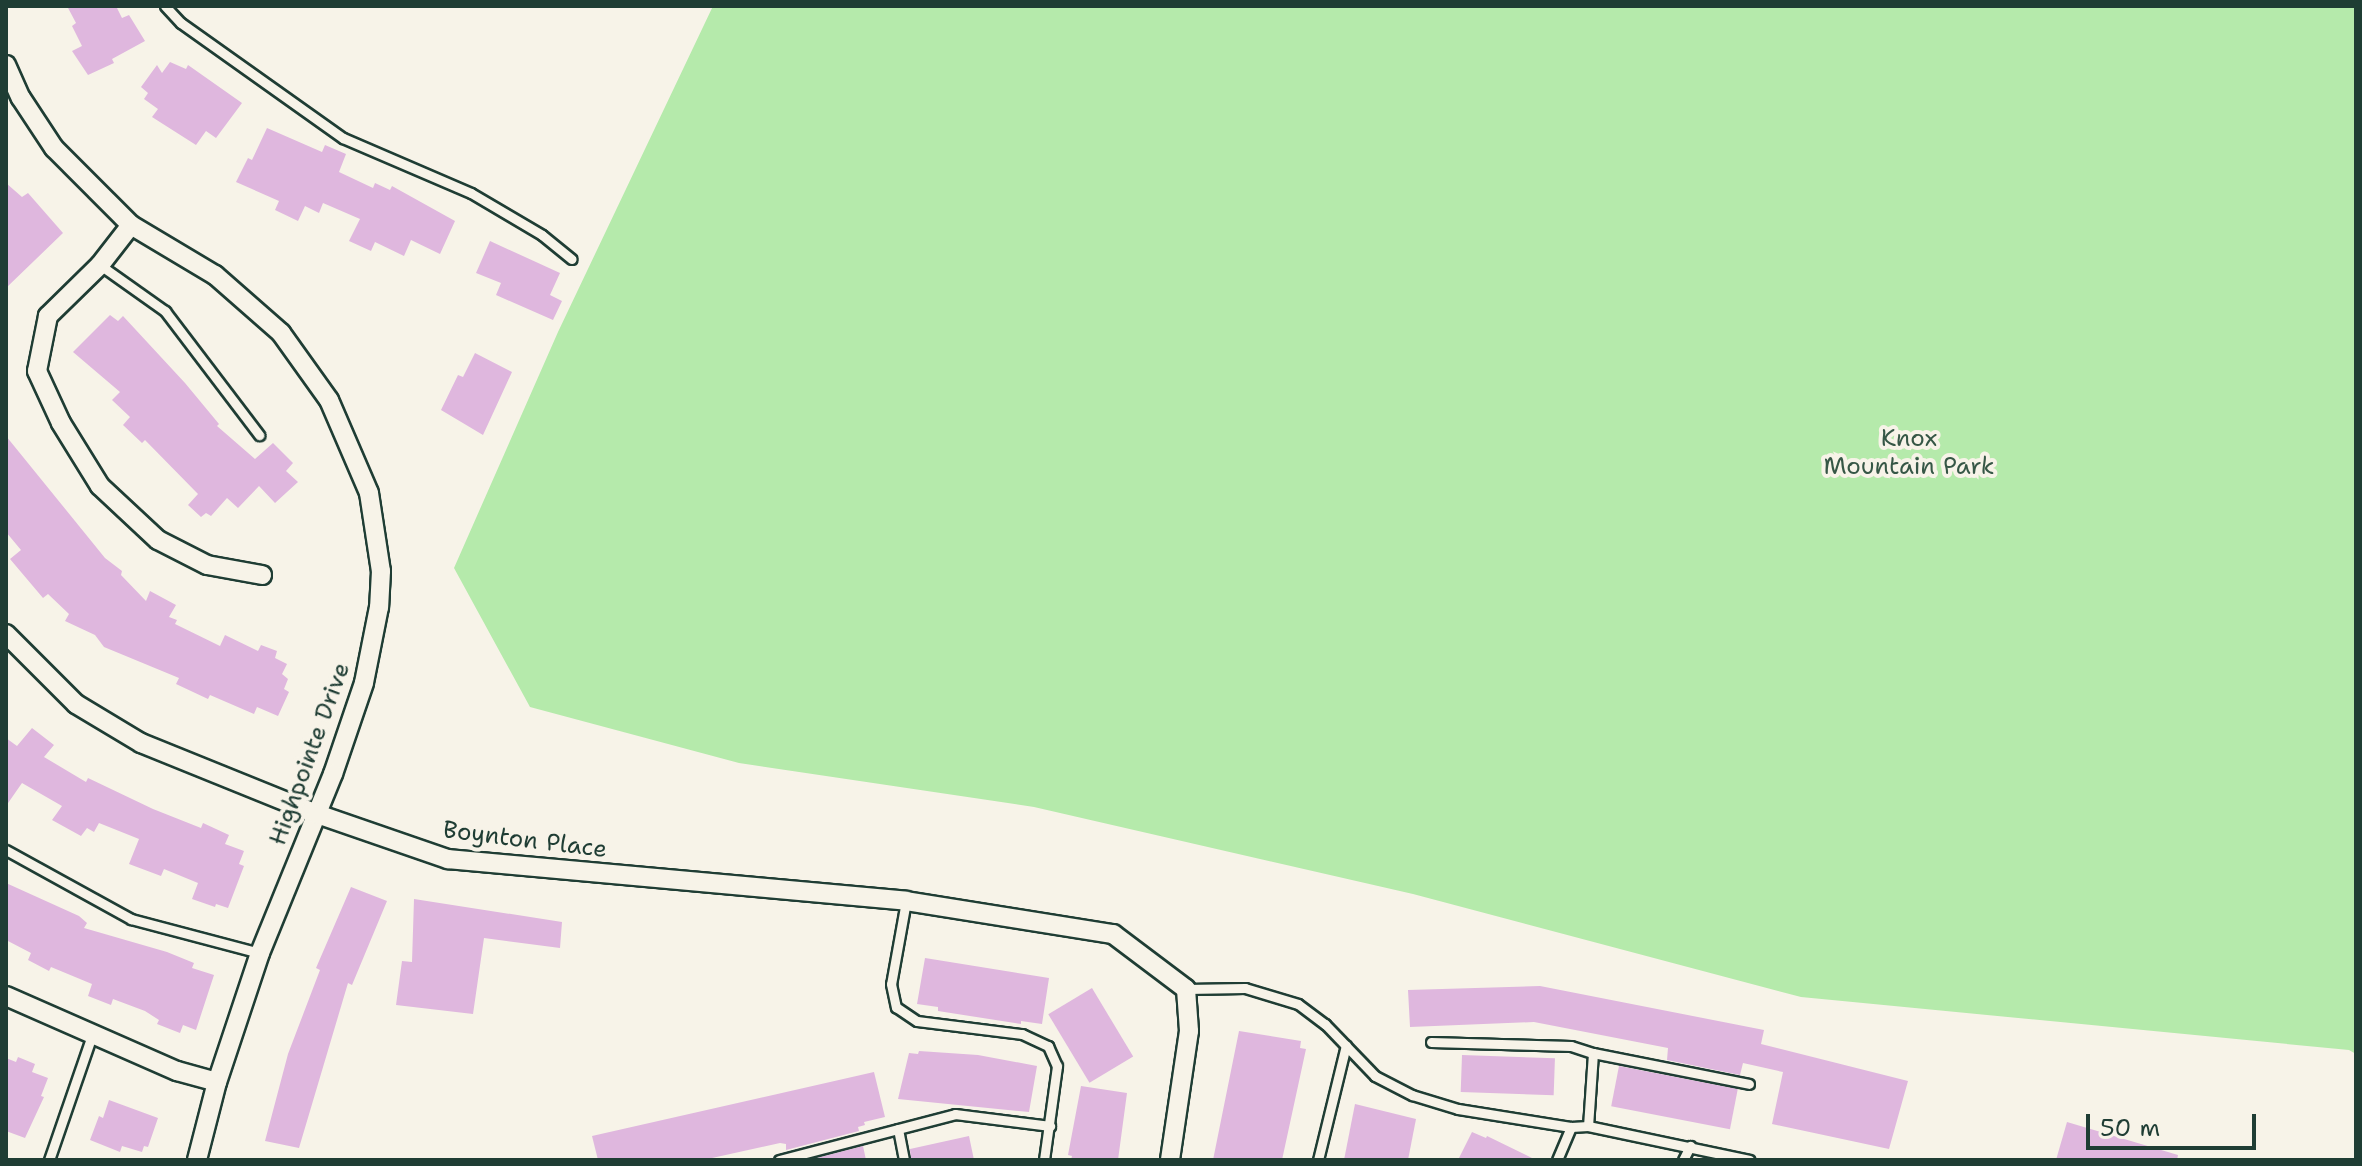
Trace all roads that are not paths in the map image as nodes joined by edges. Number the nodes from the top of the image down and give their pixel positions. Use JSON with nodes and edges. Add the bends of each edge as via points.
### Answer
{"nodes":[{"id":1,"x":165,"y":6,"type":"edge"},
{"id":2,"x":6,"y":65,"type":"edge"},
{"id":3,"x":131,"y":225,"type":"junction"},
{"id":4,"x":572,"y":259,"type":"dead end"},
{"id":5,"x":100,"y":265,"type":"junction"},
{"id":6,"x":259,"y":435,"type":"dead end"},
{"id":7,"x":262,"y":575,"type":"dead end"},
{"id":8,"x":6,"y":634,"type":"edge"},
{"id":9,"x":317,"y":814,"type":"junction"},
{"id":10,"x":6,"y":850,"type":"edge"},
{"id":11,"x":906,"y":901,"type":"junction"},
{"id":12,"x":260,"y":953,"type":"junction"},
{"id":13,"x":1186,"y":989,"type":"junction"},
{"id":14,"x":6,"y":996,"type":"edge"},
{"id":15,"x":92,"y":1035,"type":"junction"},
{"id":16,"x":1431,"y":1042,"type":"dead end"},
{"id":17,"x":1346,"y":1045,"type":"junction"},
{"id":18,"x":1593,"y":1053,"type":"junction"},
{"id":19,"x":217,"y":1082,"type":"junction"},
{"id":20,"x":1749,"y":1084,"type":"dead end"},
{"id":21,"x":1050,"y":1126,"type":"junction"},
{"id":22,"x":1588,"y":1126,"type":"junction"},
{"id":23,"x":1571,"y":1127,"type":"junction"},
{"id":24,"x":898,"y":1129,"type":"junction"},
{"id":25,"x":1690,"y":1146,"type":"junction"},
{"id":26,"x":49,"y":1160,"type":"edge"},
{"id":27,"x":197,"y":1160,"type":"edge"},
{"id":28,"x":779,"y":1160,"type":"edge"},
{"id":29,"x":904,"y":1160,"type":"edge"},
{"id":30,"x":1044,"y":1160,"type":"edge"},
{"id":31,"x":1170,"y":1160,"type":"edge"},
{"id":32,"x":1318,"y":1160,"type":"edge"},
{"id":33,"x":1557,"y":1160,"type":"edge"},
{"id":34,"x":1683,"y":1160,"type":"edge"},
{"id":35,"x":1749,"y":1160,"type":"edge"}],
"edges":[{"from":1,"to":4,"type":"lane","via":[[181,23],[343,138],[471,193]]},
{"from":2,"to":3,"type":"street","name":"Highpointe Drive","via":[[54,148]]},
{"from":3,"to":5,"type":"street"},
{"from":3,"to":9,"type":"street","name":"Highpointe Drive","via":[[215,275],[281,333],[329,400],[369,493],[381,571],[379,607],[364,683]]},
{"from":5,"to":6,"type":"lane","via":[[165,311]]},
{"from":5,"to":7,"type":"street","via":[[48,316],[37,371],[61,423],[100,486],[158,540],[207,565]]},
{"from":8,"to":9,"type":"street","name":"Boynton Place","via":[[76,704],[141,743]]},
{"from":9,"to":11,"type":"street","name":"Boynton Place","via":[[448,859]]},
{"from":9,"to":12,"type":"street","name":"Highpointe Drive"},
{"from":10,"to":12,"type":"lane","via":[[131,919]]},
{"from":11,"to":13,"type":"street","name":"Boynton Place","via":[[1113,934]]},
{"from":11,"to":21,"type":"lane","via":[[891,984],[896,1007],[917,1021],[1022,1034],[1048,1046],[1057,1066]]},
{"from":12,"to":19,"type":"street","name":"Highpointe Drive"},
{"from":13,"to":17,"type":"lane","via":[[1245,988],[1298,1004]]},
{"from":13,"to":31,"type":"street","via":[[1189,1031]]},
{"from":14,"to":15,"type":"street"},
{"from":15,"to":19,"type":"street"},
{"from":15,"to":26,"type":"lane"},
{"from":16,"to":18,"type":"lane","via":[[1571,1046]]},
{"from":17,"to":23,"type":"lane","via":[[1375,1076],[1412,1095],[1458,1109]]},
{"from":17,"to":32,"type":"lane"},
{"from":18,"to":20,"type":"lane"},
{"from":18,"to":22,"type":"lane"},
{"from":19,"to":27,"type":"street","name":"Highpointe Drive"},
{"from":21,"to":24,"type":"lane","via":[[955,1114]]},
{"from":21,"to":30,"type":"lane"},
{"from":22,"to":23,"type":"lane"},
{"from":22,"to":25,"type":"lane"},
{"from":23,"to":33,"type":"lane"},
{"from":24,"to":28,"type":"lane"},
{"from":24,"to":29,"type":"lane"},
{"from":25,"to":34,"type":"lane"},
{"from":25,"to":35,"type":"lane"}]}
